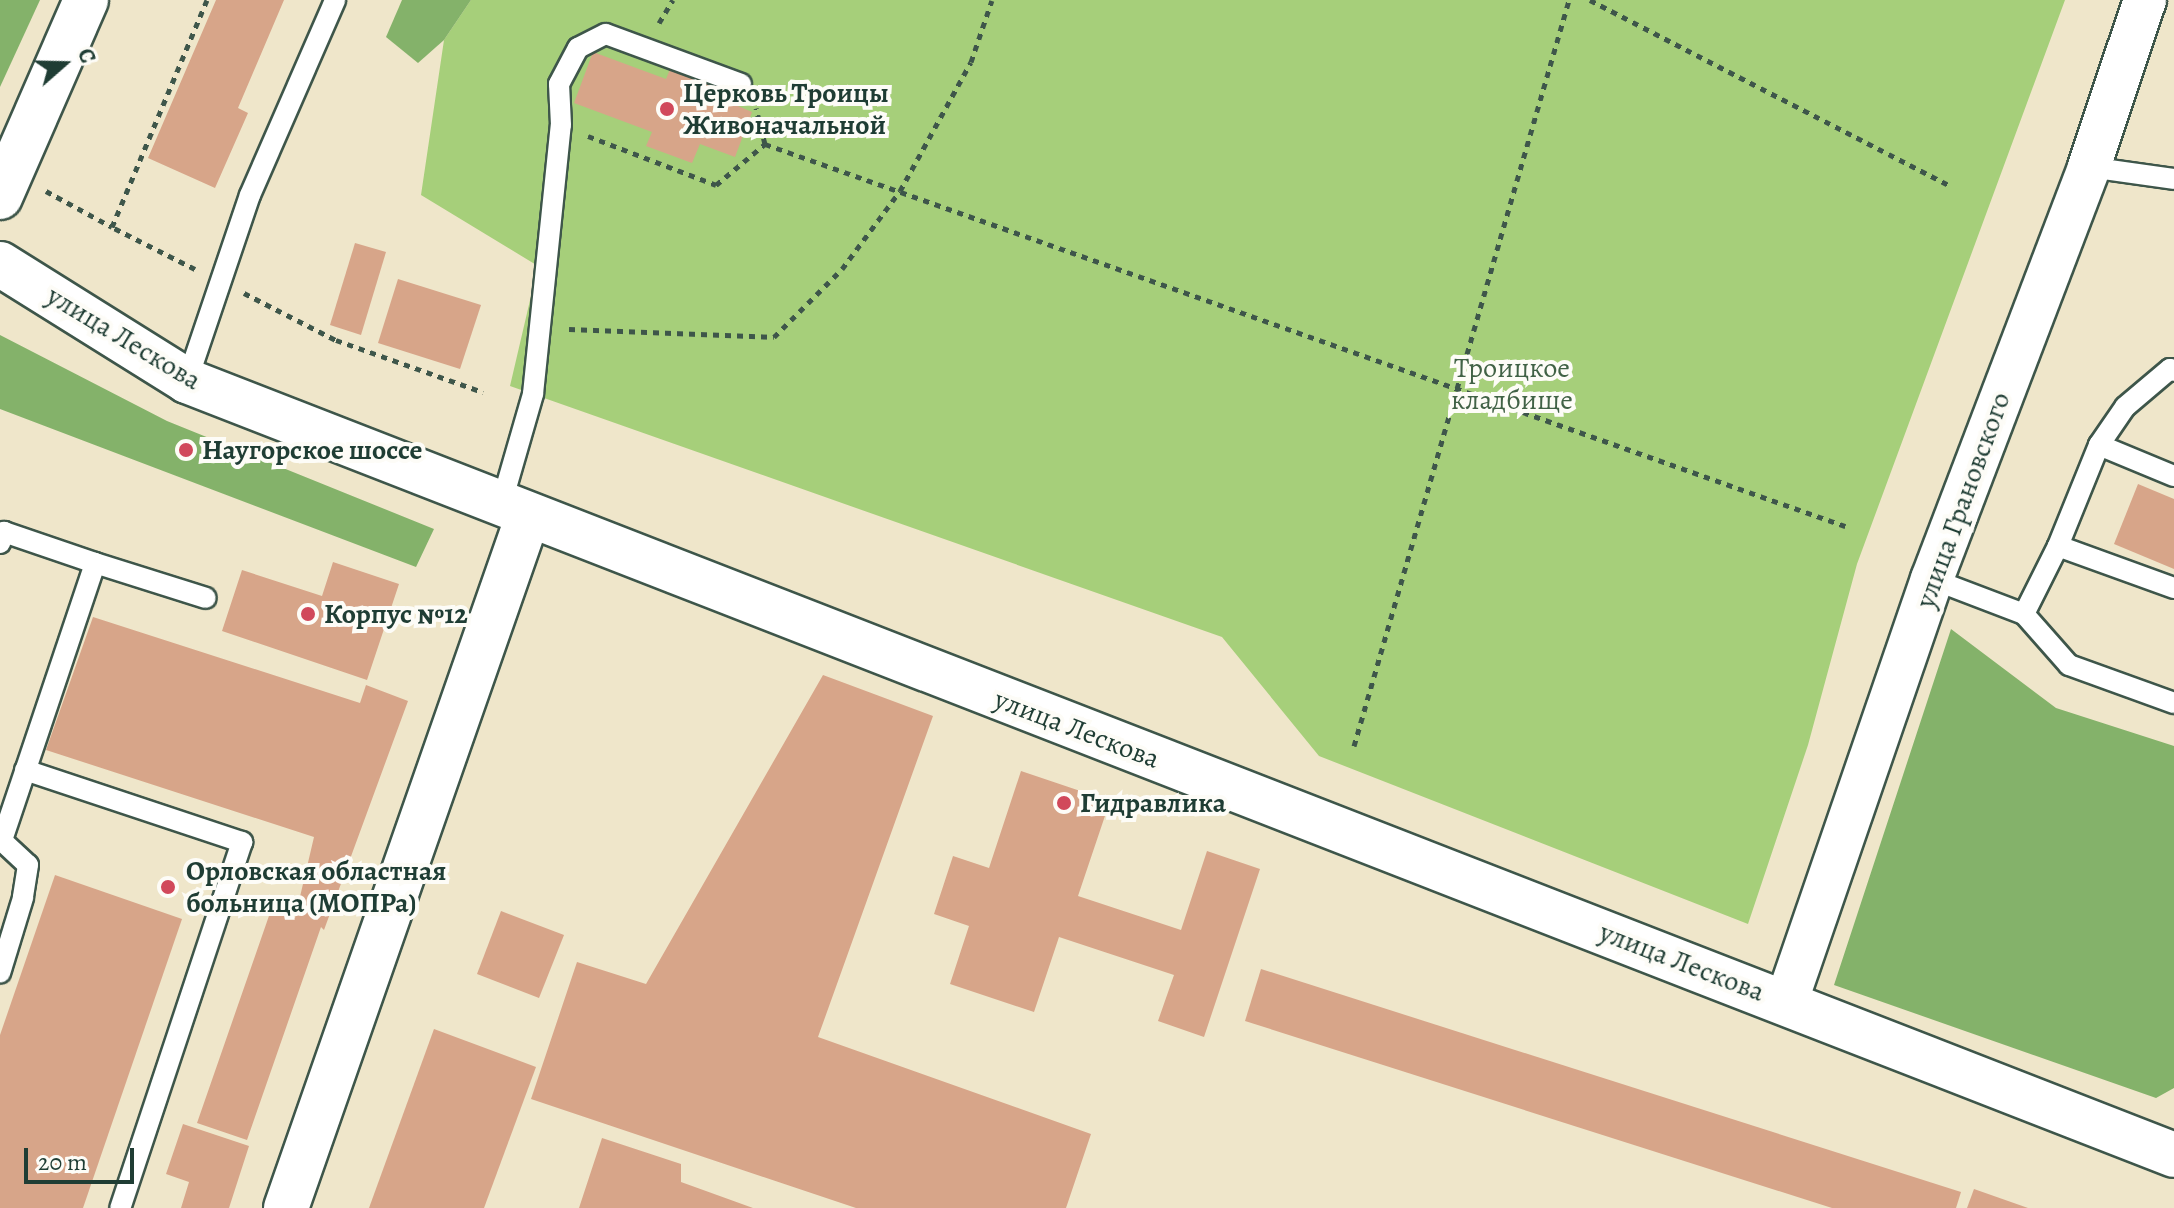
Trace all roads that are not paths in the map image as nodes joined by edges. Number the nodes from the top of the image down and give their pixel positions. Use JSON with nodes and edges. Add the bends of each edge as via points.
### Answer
{"nodes":[{"id":1,"x":86,"y":0,"type":"edge"},
{"id":2,"x":335,"y":0,"type":"edge"},
{"id":3,"x":2145,"y":0,"type":"edge"},
{"id":4,"x":741,"y":84,"type":"road end"},
{"id":5,"x":2089,"y":167,"type":"junction"},
{"id":6,"x":2174,"y":179,"type":"edge"},
{"id":7,"x":6,"y":184,"type":"edge"},
{"id":8,"x":0,"y":264,"type":"edge"},
{"id":9,"x":2174,"y":371,"type":"edge"},
{"id":10,"x":187,"y":381,"type":"junction"},
{"id":11,"x":2099,"y":445,"type":"junction"},
{"id":12,"x":2174,"y":476,"type":"edge"},
{"id":13,"x":514,"y":510,"type":"junction"},
{"id":14,"x":1,"y":535,"type":"edge"},
{"id":15,"x":2058,"y":546,"type":"junction"},
{"id":16,"x":95,"y":563,"type":"junction"},
{"id":17,"x":1932,"y":579,"type":"junction"},
{"id":18,"x":2174,"y":588,"type":"edge"},
{"id":19,"x":206,"y":598,"type":"dead end"},
{"id":20,"x":2024,"y":614,"type":"junction"},
{"id":21,"x":2174,"y":703,"type":"edge"},
{"id":22,"x":25,"y":770,"type":"junction"},
{"id":23,"x":1,"y":840,"type":"edge"},
{"id":24,"x":0,"y":973,"type":"edge"},
{"id":25,"x":1786,"y":1003,"type":"junction"},
{"id":26,"x":2174,"y":1155,"type":"edge"},
{"id":27,"x":120,"y":1208,"type":"edge"},
{"id":28,"x":286,"y":1208,"type":"edge"}],
"edges":[{"from":1,"to":7,"type":"main road"},
{"from":2,"to":10,"type":"lane","via":[[250,195]]},
{"from":3,"to":5,"type":"street","name":"улица Грановского"},
{"from":4,"to":13,"type":"lane","via":[[606,34],[578,48],[559,84],[561,125],[540,328]]},
{"from":5,"to":6,"type":"lane"},
{"from":5,"to":17,"type":"street","name":"улица Грановского"},
{"from":8,"to":10,"type":"main road","name":"улица Лескова"},
{"from":9,"to":11,"type":"lane","via":[[2125,407]]},
{"from":10,"to":13,"type":"main road","name":"улица Лескова"},
{"from":11,"to":12,"type":"lane"},
{"from":11,"to":15,"type":"lane"},
{"from":13,"to":25,"type":"main road","name":"улица Лескова"},
{"from":13,"to":28,"type":"main road"},
{"from":14,"to":16,"type":"lane"},
{"from":15,"to":18,"type":"lane"},
{"from":15,"to":20,"type":"lane"},
{"from":16,"to":19,"type":"lane"},
{"from":16,"to":22,"type":"lane"},
{"from":17,"to":20,"type":"lane"},
{"from":17,"to":25,"type":"street","name":"улица Грановского"},
{"from":20,"to":21,"type":"lane","via":[[2069,665]]},
{"from":22,"to":23,"type":"lane"},
{"from":22,"to":27,"type":"lane","via":[[242,842]]},
{"from":23,"to":24,"type":"lane","via":[[28,865]]},
{"from":25,"to":26,"type":"main road","name":"улица Лескова"}]}
